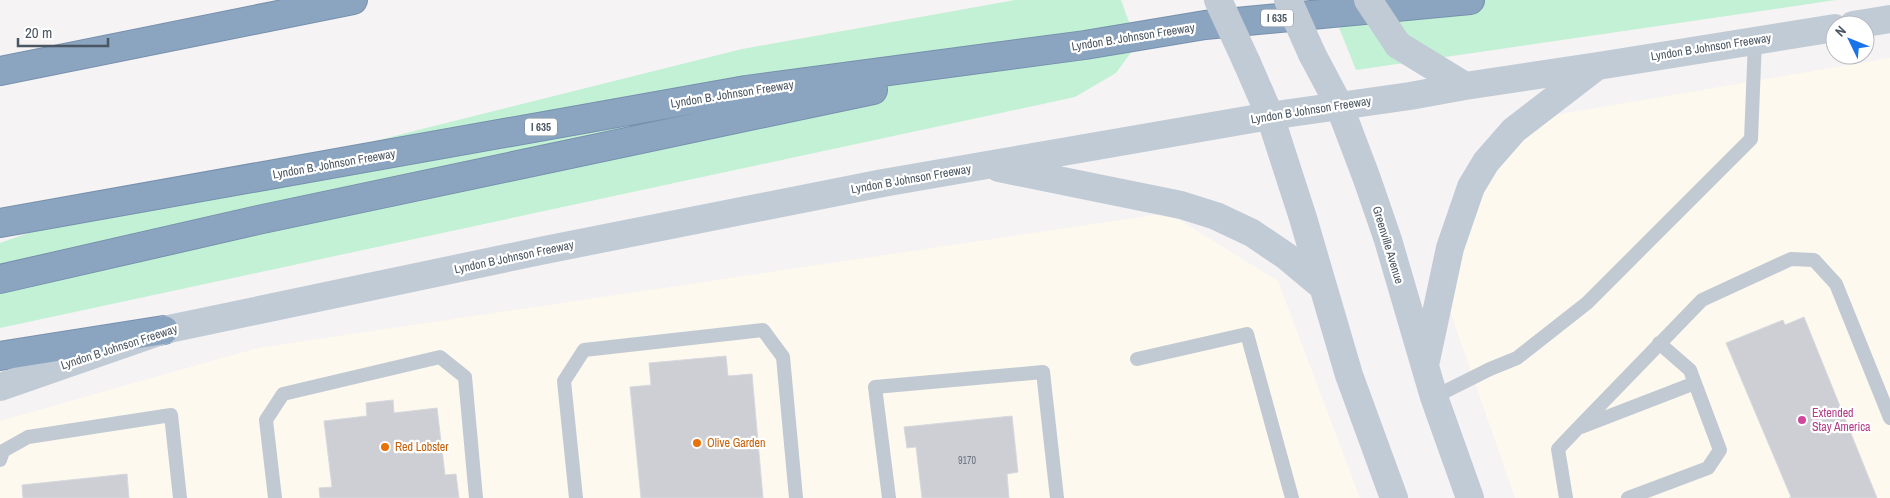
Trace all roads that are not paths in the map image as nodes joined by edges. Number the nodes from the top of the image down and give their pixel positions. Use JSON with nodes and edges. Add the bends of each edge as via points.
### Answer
{"nodes":[{"id":1,"x":353,"y":0,"type":"edge"},
{"id":2,"x":1218,"y":0,"type":"edge"},
{"id":3,"x":1288,"y":0,"type":"edge"},
{"id":4,"x":1368,"y":0,"type":"edge"},
{"id":5,"x":1470,"y":0,"type":"edge"},
{"id":6,"x":1890,"y":19,"type":"edge"},
{"id":7,"x":1875,"y":21,"type":"edge"},
{"id":8,"x":1825,"y":30,"type":"edge"},
{"id":9,"x":1755,"y":40,"type":"junction"},
{"id":10,"x":1085,"y":45,"type":"junction"},
{"id":11,"x":1598,"y":66,"type":"junction"},
{"id":12,"x":0,"y":70,"type":"edge"},
{"id":13,"x":1464,"y":86,"type":"junction"},
{"id":14,"x":1338,"y":105,"type":"junction"},
{"id":15,"x":1270,"y":116,"type":"junction"},
{"id":16,"x":985,"y":165,"type":"junction"},
{"id":17,"x":0,"y":224,"type":"edge"},
{"id":18,"x":0,"y":279,"type":"edge"},
{"id":19,"x":1322,"y":286,"type":"junction"},
{"id":20,"x":164,"y":330,"type":"junction"},
{"id":21,"x":1659,"y":343,"type":"junction"},
{"id":22,"x":0,"y":356,"type":"edge"},
{"id":23,"x":1137,"y":359,"type":"dead end"},
{"id":24,"x":1424,"y":366,"type":"junction"},
{"id":25,"x":1695,"y":383,"type":"junction"},
{"id":26,"x":0,"y":386,"type":"edge"},
{"id":27,"x":1434,"y":397,"type":"junction"},
{"id":28,"x":1890,"y":418,"type":"edge"},
{"id":29,"x":1578,"y":428,"type":"junction"},
{"id":30,"x":1,"y":454,"type":"edge"},
{"id":31,"x":180,"y":498,"type":"edge"},
{"id":32,"x":275,"y":498,"type":"edge"},
{"id":33,"x":476,"y":498,"type":"edge"},
{"id":34,"x":576,"y":498,"type":"edge"},
{"id":35,"x":796,"y":498,"type":"edge"},
{"id":36,"x":889,"y":498,"type":"edge"},
{"id":37,"x":1058,"y":498,"type":"edge"},
{"id":38,"x":1292,"y":498,"type":"edge"},
{"id":39,"x":1394,"y":498,"type":"edge"},
{"id":40,"x":1470,"y":498,"type":"edge"},
{"id":41,"x":1566,"y":498,"type":"edge"},
{"id":42,"x":1628,"y":498,"type":"edge"}],
"edges":[{"from":1,"to":12,"type":"highway"},
{"from":2,"to":15,"type":"main road","bridge":true},
{"from":3,"to":14,"type":"main road","name":"Greenville Avenue","bridge":true},
{"from":4,"to":13,"type":"main road","bridge":true,"via":[[1398,45]]},
{"from":5,"to":10,"type":"highway","name":"Lyndon B. Johnson Freeway","number":"I 635","via":[[1205,25]]},
{"from":6,"to":7,"type":"main road"},
{"from":8,"to":9,"type":"main road","name":"Lyndon B Johnson Freeway"},
{"from":9,"to":11,"type":"main road","name":"Lyndon B Johnson Freeway"},
{"from":9,"to":27,"type":"lane","via":[[1751,139],[1587,303],[1517,358]]},
{"from":10,"to":17,"type":"highway","name":"Lyndon B. Johnson Freeway","number":"I 635","via":[[746,90]]},
{"from":10,"to":18,"type":"highway","via":[[268,218]]},
{"from":11,"to":13,"type":"main road","name":"Lyndon B Johnson Freeway"},
{"from":11,"to":24,"type":"main road","via":[[1514,130],[1486,162],[1471,187],[1450,248]]},
{"from":13,"to":14,"type":"main road","name":"Lyndon B Johnson Freeway"},
{"from":14,"to":15,"type":"main road","name":"Lyndon B Johnson Freeway"},
{"from":14,"to":24,"type":"main road","name":"Greenville Avenue","via":[[1388,240]]},
{"from":15,"to":16,"type":"main road","name":"Lyndon B Johnson Freeway"},
{"from":15,"to":19,"type":"main road"},
{"from":16,"to":19,"type":"main road","via":[[1181,204],[1216,216],[1252,233]]},
{"from":16,"to":20,"type":"main road","name":"Lyndon B Johnson Freeway","via":[[555,248]]},
{"from":19,"to":39,"type":"main road","via":[[1349,375]]},
{"from":20,"to":22,"type":"highway"},
{"from":20,"to":26,"type":"main road","name":"Lyndon B Johnson Freeway"},
{"from":21,"to":25,"type":"lane","via":[[1690,370]]},
{"from":21,"to":28,"type":"lane","via":[[1702,300],[1791,259],[1814,260],[1836,284]]},
{"from":21,"to":29,"type":"lane"},
{"from":23,"to":38,"type":"lane","via":[[1247,334]]},
{"from":24,"to":27,"type":"main road","name":"Greenville Avenue"},
{"from":25,"to":29,"type":"lane"},
{"from":25,"to":42,"type":"lane","via":[[1720,450],[1708,468]]},
{"from":27,"to":40,"type":"main road","name":"Greenville Avenue"},
{"from":29,"to":41,"type":"lane","via":[[1558,450]]},
{"from":30,"to":31,"type":"lane","via":[[28,437],[171,416]]},
{"from":32,"to":33,"type":"lane","via":[[266,420],[283,394],[440,357],[465,377]]},
{"from":34,"to":35,"type":"lane","via":[[564,381],[584,350],[763,330],[783,357]]},
{"from":36,"to":37,"type":"lane","via":[[875,387],[1043,372]]}]}
